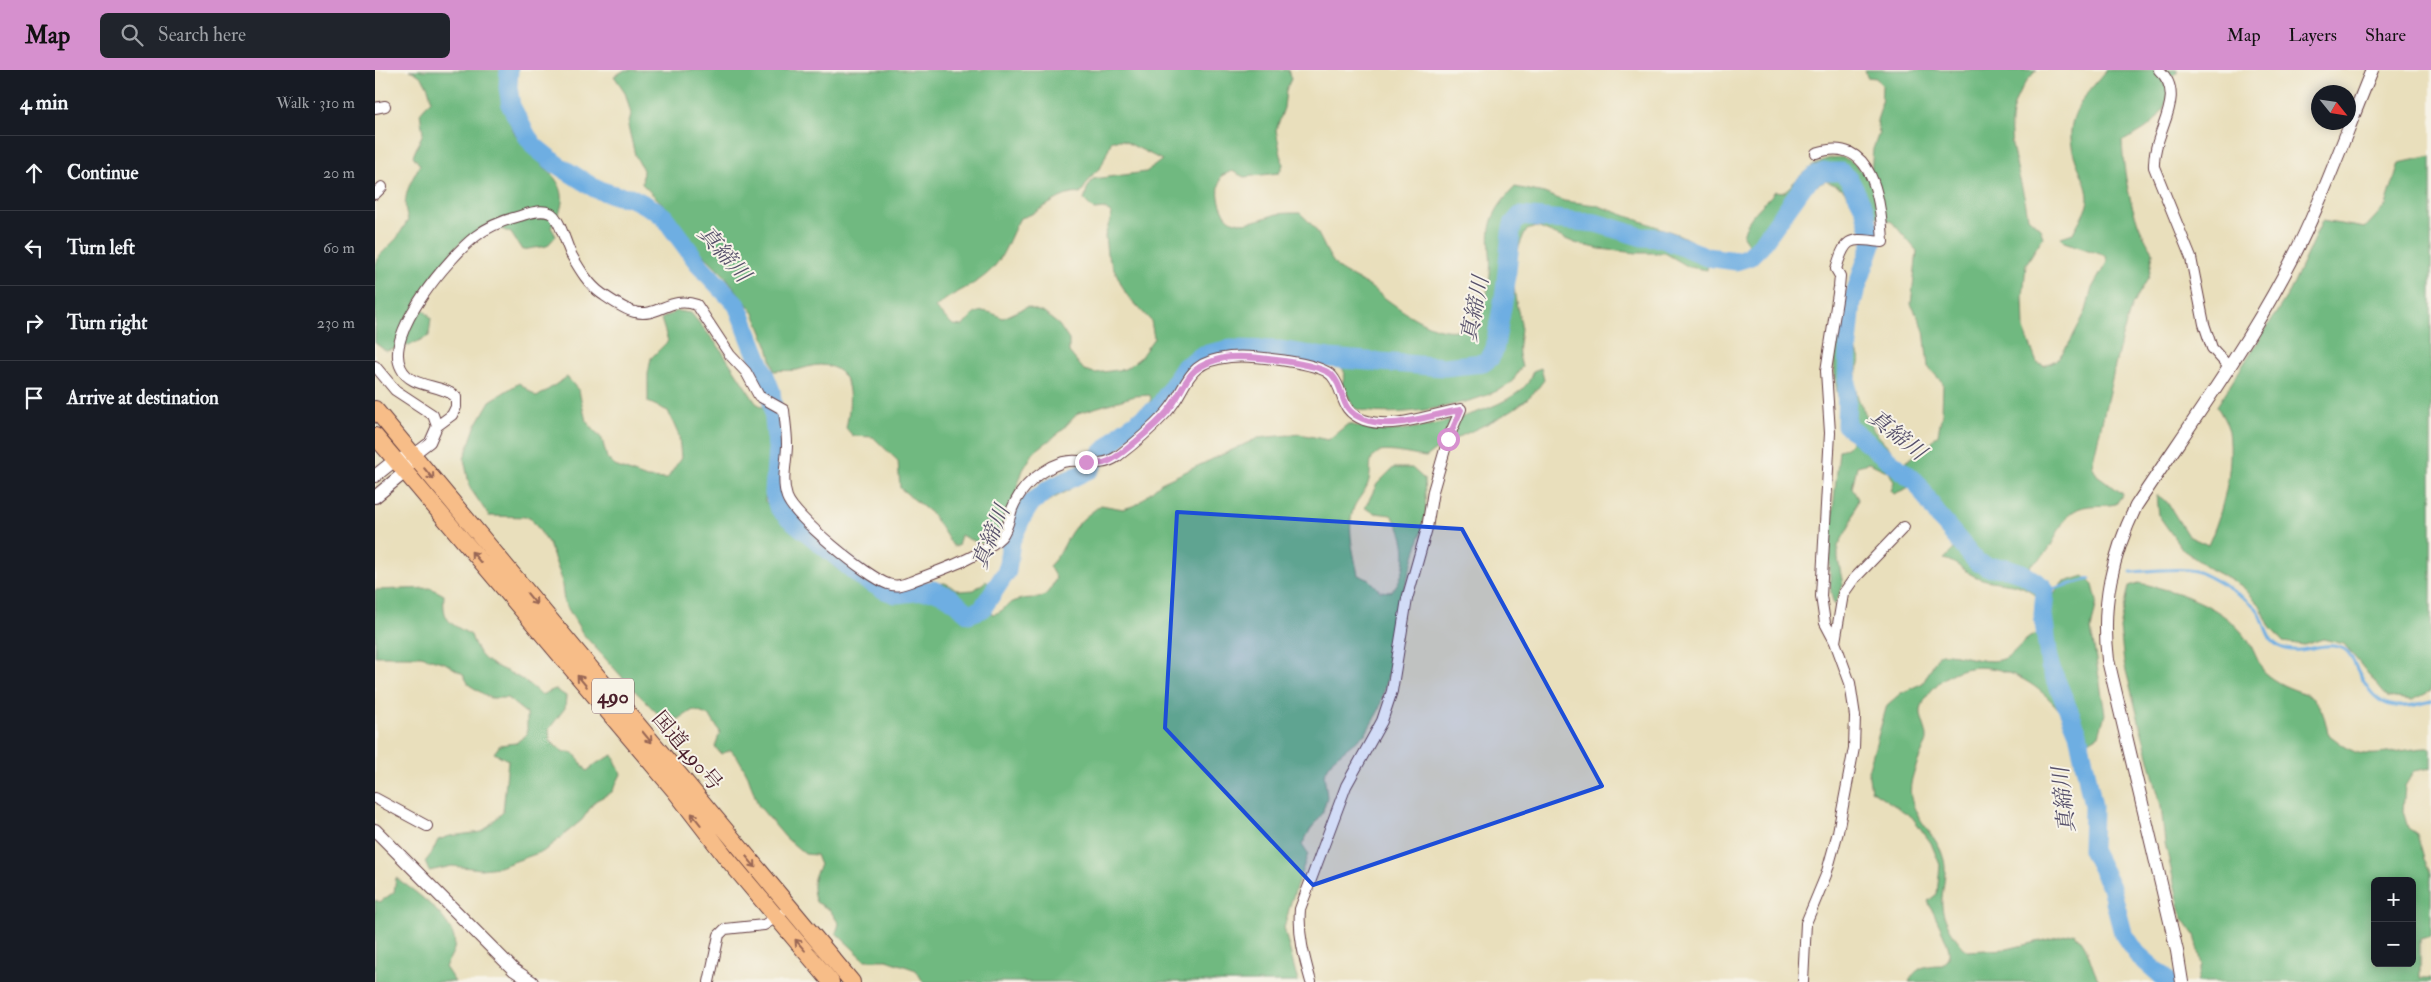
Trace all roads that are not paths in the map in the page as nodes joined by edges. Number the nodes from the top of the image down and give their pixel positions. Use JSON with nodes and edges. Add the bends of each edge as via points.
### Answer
{"nodes":[{"id":1,"x":2159,"y":70,"type":"edge"},
{"id":2,"x":2371,"y":70,"type":"edge"},
{"id":3,"x":1816,"y":153,"type":"dead end"},
{"id":4,"x":375,"y":366,"type":"edge"},
{"id":5,"x":2228,"y":366,"type":"junction"},
{"id":6,"x":375,"y":409,"type":"edge"},
{"id":7,"x":437,"y":426,"type":"junction"},
{"id":8,"x":375,"y":436,"type":"edge"},
{"id":9,"x":413,"y":455,"type":"junction"},
{"id":10,"x":400,"y":466,"type":"junction"},
{"id":11,"x":375,"y":476,"type":"edge"},
{"id":12,"x":375,"y":497,"type":"edge"},
{"id":13,"x":1904,"y":527,"type":"dead end"},
{"id":14,"x":1835,"y":642,"type":"junction"},
{"id":15,"x":375,"y":798,"type":"edge"},
{"id":16,"x":427,"y":826,"type":"dead end"},
{"id":17,"x":375,"y":830,"type":"edge"},
{"id":18,"x":783,"y":913,"type":"junction"},
{"id":19,"x":532,"y":982,"type":"edge"},
{"id":20,"x":709,"y":982,"type":"edge"},
{"id":21,"x":831,"y":982,"type":"edge"},
{"id":22,"x":852,"y":982,"type":"edge"},
{"id":23,"x":1311,"y":982,"type":"edge"},
{"id":24,"x":1803,"y":982,"type":"edge"},
{"id":25,"x":2182,"y":982,"type":"edge"}],
"edges":[{"from":1,"to":5,"type":"street","via":[[2171,91],[2170,110],[2153,153],[2154,167],[2191,258],[2206,332],[2212,348]]},
{"from":2,"to":5,"type":"street","via":[[2286,271]]},
{"from":3,"to":14,"type":"street","via":[[1830,148],[1844,149],[1861,160],[1871,176],[1877,197],[1883,242],[1851,241],[1843,247],[1836,269],[1840,276],[1839,287],[1826,371],[1830,433],[1821,596],[1825,623]]},
{"from":4,"to":7,"type":"street","via":[[395,390],[433,415]]},
{"from":5,"to":25,"type":"street","via":[[2136,506],[2119,543],[2105,607],[2108,660]]},
{"from":6,"to":9,"type":"highway","name":"国道490号","number":"490"},
{"from":7,"to":9,"type":"street","via":[[430,442]]},
{"from":7,"to":23,"type":"street","via":[[452,415],[457,407],[456,397],[450,392],[425,386],[401,370],[397,357],[401,338],[430,284],[451,258],[477,235],[498,224],[539,211],[556,217],[580,270],[603,295],[633,312],[642,313],[677,302],[697,306],[730,355],[746,372],[759,396],[784,410],[787,443],[785,490],[796,512],[862,569],[887,584],[898,586],[990,546],[1002,536],[1025,487],[1043,472],[1063,462],[1107,462],[1118,456],[1167,412],[1187,377],[1206,363],[1230,357],[1280,361],[1325,370],[1335,379],[1349,412],[1364,420],[1380,423],[1461,410],[1448,439],[1433,491],[1427,528],[1407,599],[1392,691],[1381,721],[1346,786],[1300,909],[1300,938]]},
{"from":8,"to":10,"type":"highway","name":"国道490号","number":"490"},
{"from":9,"to":10,"type":"street"},
{"from":9,"to":18,"type":"highway","name":"国道490号","number":"490","one_way":true},
{"from":10,"to":11,"type":"street"},
{"from":10,"to":12,"type":"street"},
{"from":18,"to":10,"type":"highway","name":"国道490号","number":"490","one_way":true,"via":[[662,776]]},
{"from":13,"to":14,"type":"street","via":[[1843,594]]},
{"from":14,"to":24,"type":"street","via":[[1850,683],[1855,716],[1854,748],[1838,832],[1826,875],[1806,923]]},
{"from":15,"to":16,"type":"street"},
{"from":17,"to":19,"type":"street","via":[[495,952]]},
{"from":18,"to":20,"type":"street","via":[[763,925],[725,929],[719,935]]},
{"from":21,"to":18,"type":"highway","name":"国道490号","number":"490","one_way":true},
{"from":18,"to":22,"type":"highway","name":"国道490号","number":"490"}]}
